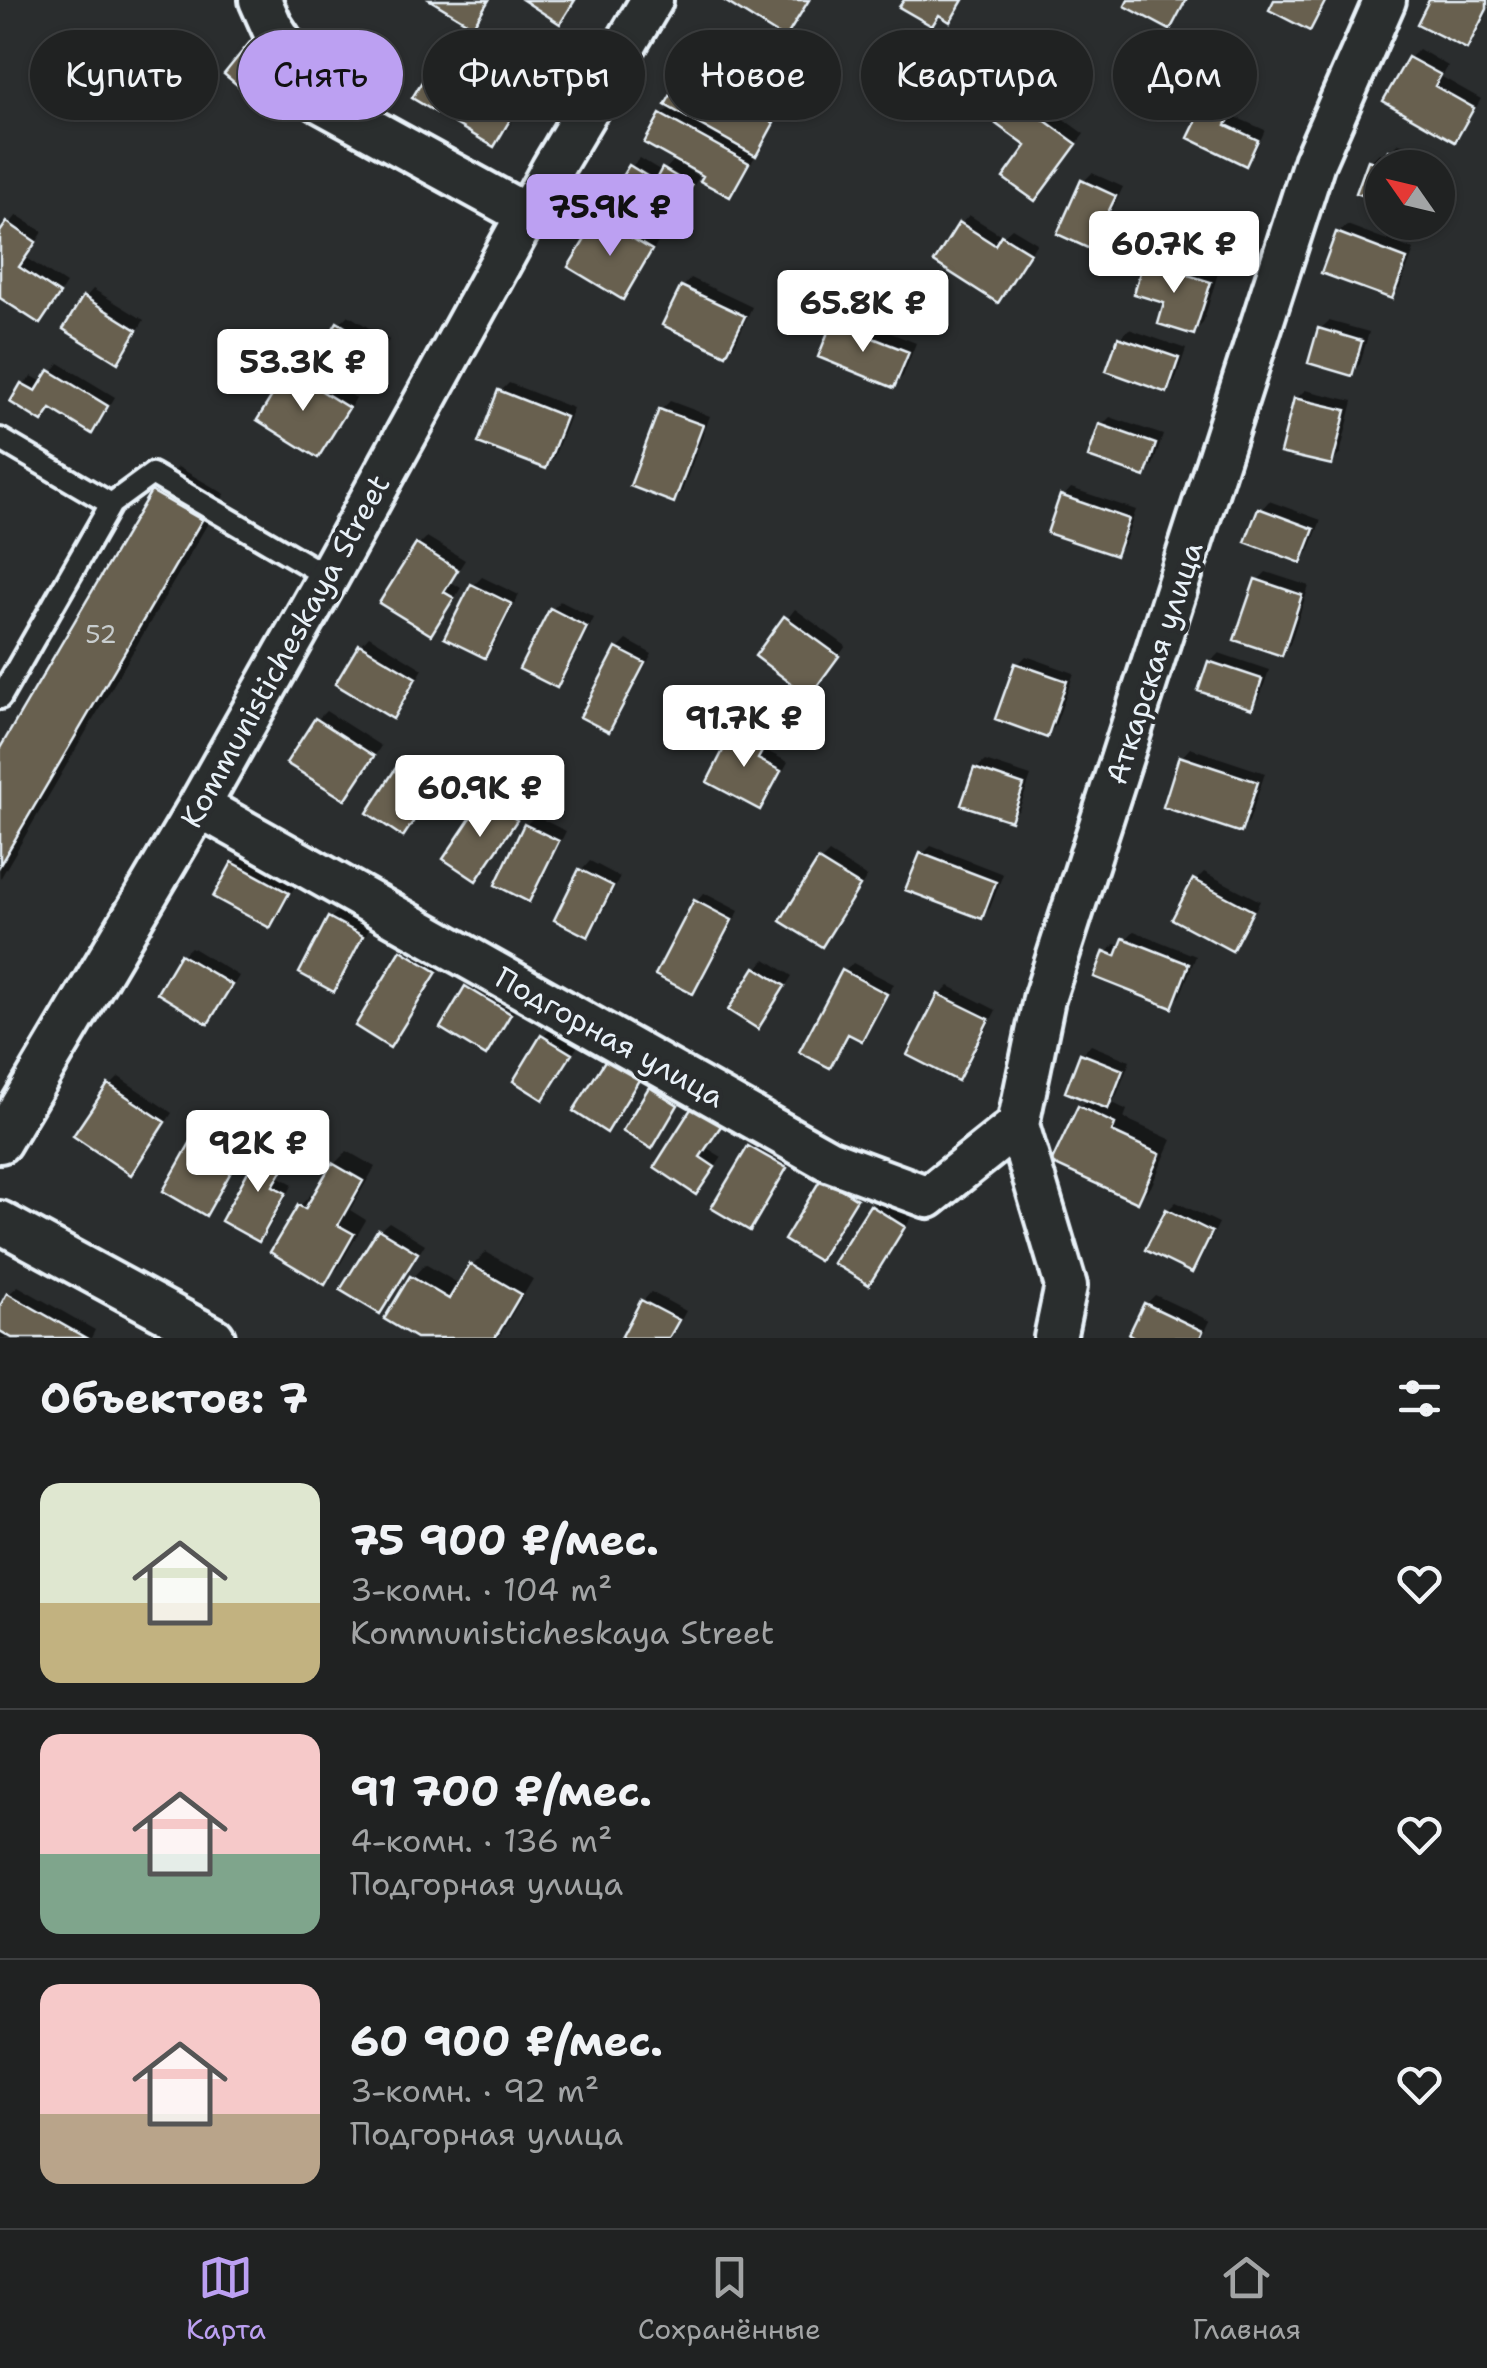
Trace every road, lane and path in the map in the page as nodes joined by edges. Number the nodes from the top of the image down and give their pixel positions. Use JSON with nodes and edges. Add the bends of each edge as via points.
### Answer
{"nodes":[{"id":1,"x":260,"y":0,"type":"edge"},
{"id":2,"x":652,"y":0,"type":"edge"},
{"id":3,"x":1385,"y":0,"type":"edge"},
{"id":4,"x":526,"y":215,"type":"junction"},
{"id":5,"x":0,"y":438,"type":"edge"},
{"id":6,"x":111,"y":504,"type":"junction"},
{"id":7,"x":328,"y":577,"type":"junction"},
{"id":8,"x":0,"y":698,"type":"edge"},
{"id":9,"x":198,"y":806,"type":"junction"},
{"id":10,"x":1018,"y":1124,"type":"junction"},
{"id":11,"x":0,"y":1142,"type":"edge"},
{"id":12,"x":0,"y":1222,"type":"edge"},
{"id":13,"x":214,"y":1338,"type":"edge"},
{"id":14,"x":1056,"y":1338,"type":"edge"}],
"edges":[{"from":1,"to":4,"type":"street","via":[[321,102]]},
{"from":2,"to":4,"type":"street","name":"Kommunisticheskaya Street"},
{"from":3,"to":10,"type":"street","name":"Аткарская улица","via":[[1314,162],[1044,999]]},
{"from":4,"to":7,"type":"street","name":"Kommunisticheskaya Street"},
{"from":5,"to":6,"type":"lane"},
{"from":6,"to":7,"type":"lane","via":[[152,474]]},
{"from":6,"to":8,"type":"lane"},
{"from":7,"to":9,"type":"street","name":"Kommunisticheskaya Street"},
{"from":9,"to":10,"type":"street","name":"Подгорная улица","via":[[828,1160],[928,1197]]},
{"from":9,"to":11,"type":"street","name":"Kommunisticheskaya Street"},
{"from":10,"to":14,"type":"street","name":"Аткарская улица","via":[[1066,1286]]},
{"from":12,"to":13,"type":"street"}]}
